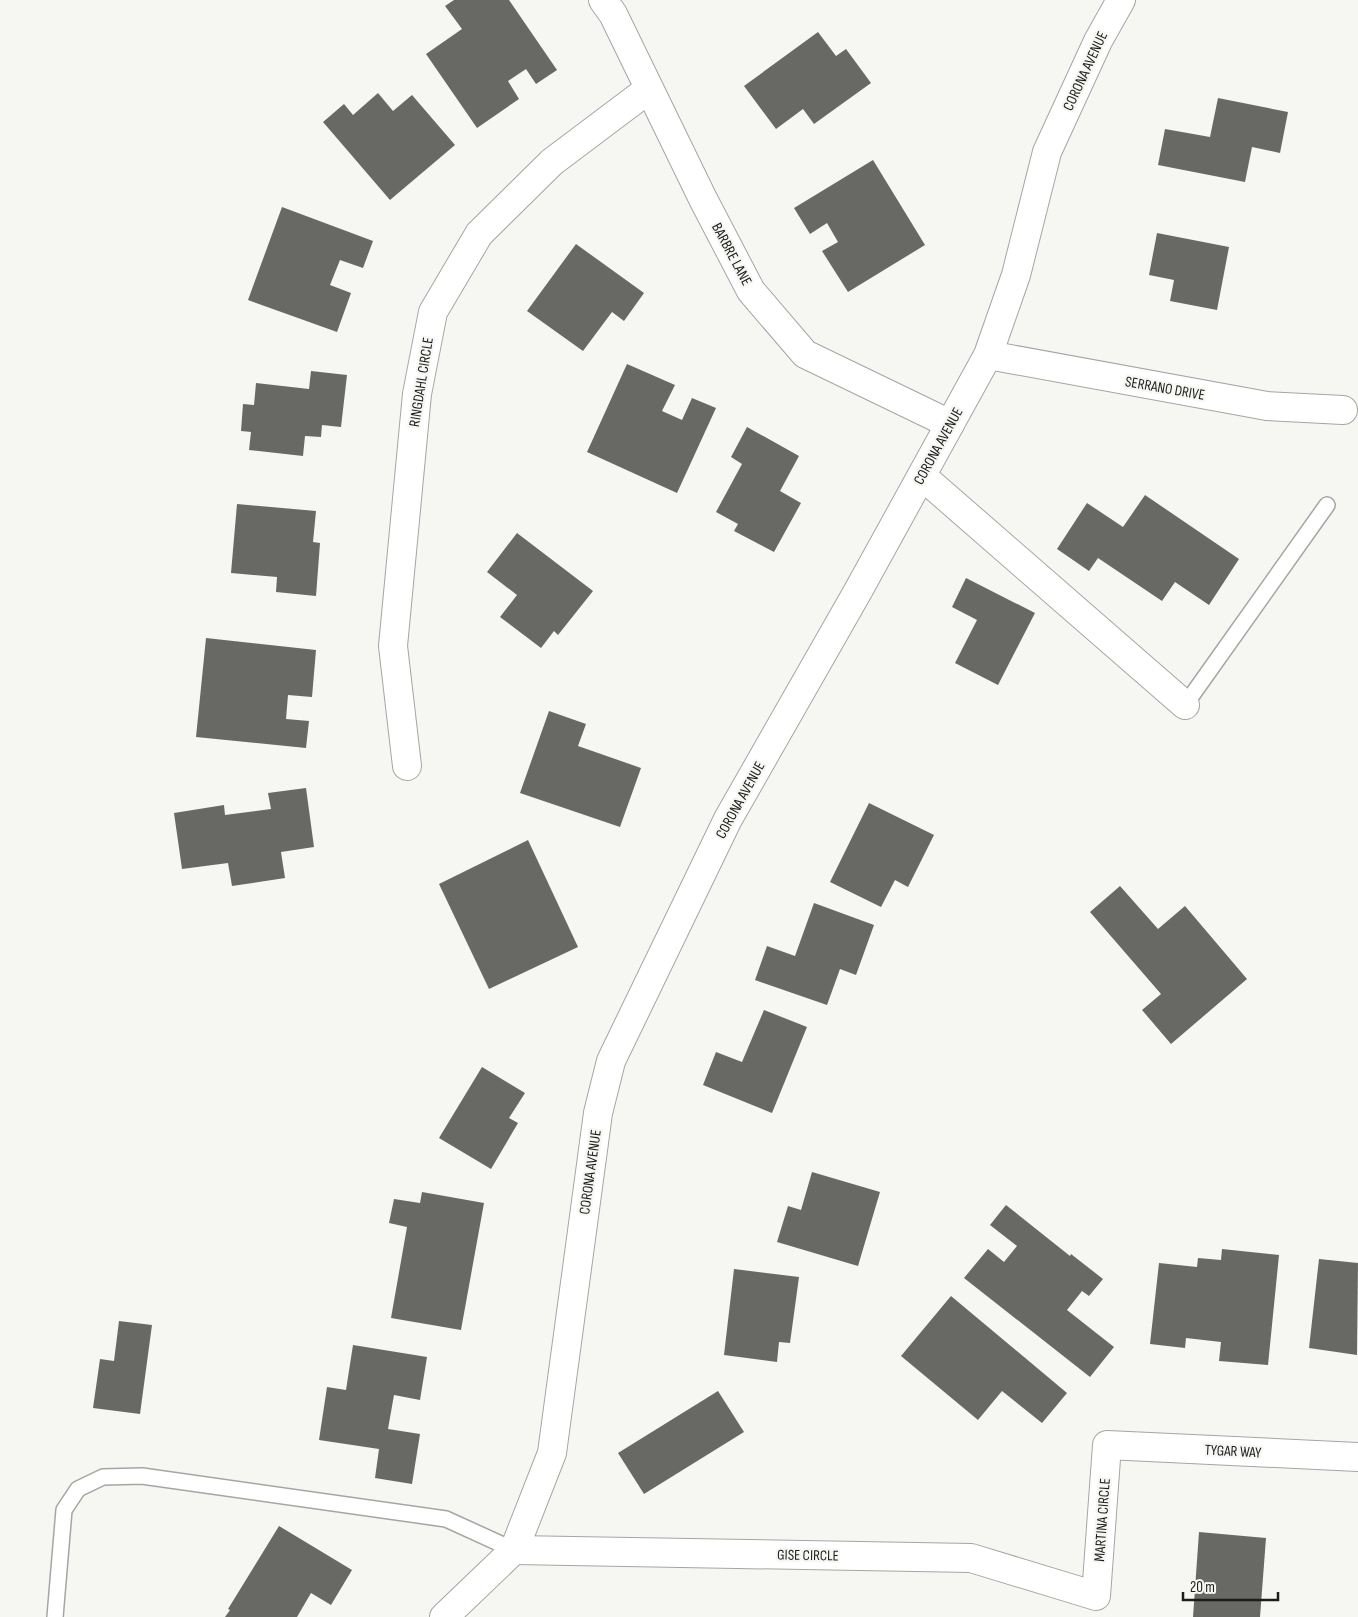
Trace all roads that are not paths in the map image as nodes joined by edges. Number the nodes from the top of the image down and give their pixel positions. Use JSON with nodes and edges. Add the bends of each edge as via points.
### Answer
{"nodes":[{"id":1,"x":603,"y":0,"type":"edge"},
{"id":2,"x":1121,"y":0,"type":"edge"},
{"id":3,"x":649,"y":89,"type":"junction"},
{"id":4,"x":988,"y":355,"type":"junction"},
{"id":5,"x":1343,"y":410,"type":"dead end"},
{"id":6,"x":950,"y":424,"type":"junction"},
{"id":7,"x":922,"y":476,"type":"junction"},
{"id":8,"x":1327,"y":505,"type":"dead end"},
{"id":9,"x":1185,"y":705,"type":"joint"},
{"id":10,"x":407,"y":766,"type":"dead end"},
{"id":11,"x":1107,"y":1445,"type":"joint"},
{"id":12,"x":1358,"y":1457,"type":"edge"},
{"id":13,"x":514,"y":1550,"type":"junction"},
{"id":14,"x":1096,"y":1596,"type":"joint"},
{"id":15,"x":55,"y":1617,"type":"edge"},
{"id":16,"x":444,"y":1617,"type":"edge"}],
"edges":[{"from":1,"to":3,"type":"street","name":"BARBRE LANE"},
{"from":2,"to":4,"type":"street","name":"CORONA AVENUE","via":[[1098,41],[1047,152],[1016,275]]},
{"from":3,"to":6,"type":"street","name":"BARBRE LANE","via":[[751,290],[805,354]]},
{"from":3,"to":10,"type":"street","name":"RINGDAHL CIRCLE","via":[[552,162],[479,234],[433,312],[417,394],[393,646]]},
{"from":4,"to":5,"type":"street","name":"SERRANO DRIVE","via":[[1267,406]]},
{"from":4,"to":6,"type":"street","name":"CORONA AVENUE"},
{"from":6,"to":7,"type":"street","name":"CORONA AVENUE"},
{"from":7,"to":9,"type":"street"},
{"from":7,"to":13,"type":"street","name":"CORONA AVENUE","via":[[728,819],[611,1061],[598,1113],[552,1453]]},
{"from":8,"to":9,"type":"lane"},
{"from":11,"to":12,"type":"street","name":"TYGAR WAY"},
{"from":11,"to":14,"type":"street","name":"MARTINA CIRCLE"},
{"from":13,"to":14,"type":"street","name":"GISE CIRCLE","via":[[971,1558]]},
{"from":13,"to":15,"type":"lane","via":[[446,1519],[142,1476],[103,1477],[78,1489],[64,1510]]},
{"from":13,"to":16,"type":"street","name":"CORONA AVENUE"}]}
